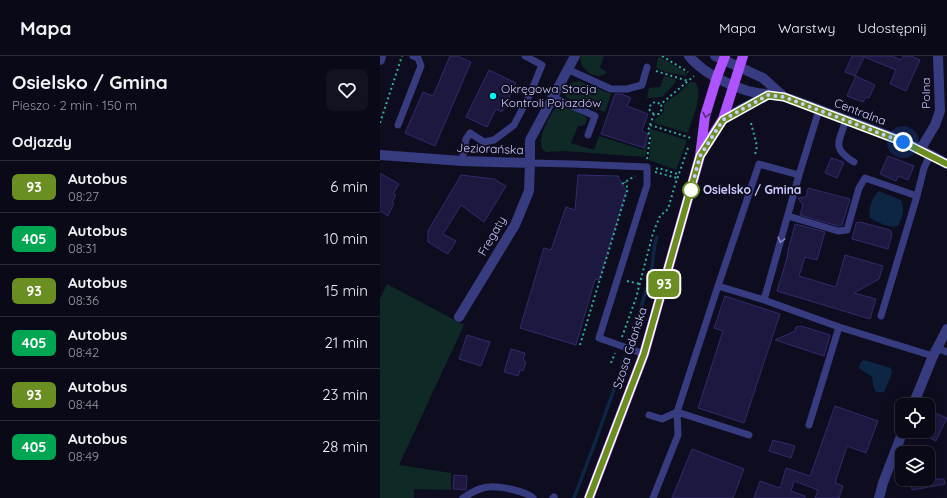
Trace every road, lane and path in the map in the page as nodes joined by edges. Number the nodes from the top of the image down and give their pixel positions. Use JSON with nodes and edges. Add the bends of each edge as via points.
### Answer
{"nodes":[{"id":1,"x":381,"y":56,"type":"edge"},
{"id":2,"x":402,"y":56,"type":"edge"},
{"id":3,"x":413,"y":56,"type":"edge"},
{"id":4,"x":525,"y":56,"type":"edge"},
{"id":5,"x":575,"y":56,"type":"edge"},
{"id":6,"x":662,"y":56,"type":"edge"},
{"id":7,"x":689,"y":56,"type":"edge"},
{"id":8,"x":743,"y":56,"type":"edge"},
{"id":9,"x":938,"y":56,"type":"edge"},
{"id":10,"x":721,"y":57,"type":"edge"},
{"id":11,"x":380,"y":60,"type":"edge"},
{"id":12,"x":740,"y":67,"type":"junction"},
{"id":13,"x":647,"y":68,"type":"dead end"},
{"id":14,"x":567,"y":69,"type":"junction"},
{"id":15,"x":656,"y":70,"type":"dead end"},
{"id":16,"x":694,"y":76,"type":"junction"},
{"id":17,"x":717,"y":77,"type":"junction"},
{"id":18,"x":697,"y":78,"type":"dead end"},
{"id":19,"x":688,"y":81,"type":"junction"},
{"id":20,"x":734,"y":85,"type":"junction"},
{"id":21,"x":768,"y":95,"type":"junction"},
{"id":22,"x":552,"y":97,"type":"junction"},
{"id":23,"x":784,"y":97,"type":"junction"},
{"id":24,"x":661,"y":104,"type":"junction"},
{"id":25,"x":819,"y":110,"type":"junction"},
{"id":26,"x":654,"y":114,"type":"junction"},
{"id":27,"x":723,"y":120,"type":"junction"},
{"id":28,"x":846,"y":120,"type":"junction"},
{"id":29,"x":380,"y":123,"type":"edge"},
{"id":30,"x":752,"y":123,"type":"dead end"},
{"id":31,"x":398,"y":125,"type":"dead end"},
{"id":32,"x":650,"y":125,"type":"junction"},
{"id":33,"x":588,"y":135,"type":"dead end"},
{"id":34,"x":920,"y":150,"type":"junction"},
{"id":35,"x":380,"y":155,"type":"edge"},
{"id":36,"x":930,"y":155,"type":"junction"},
{"id":37,"x":700,"y":156,"type":"junction"},
{"id":38,"x":462,"y":161,"type":"junction"},
{"id":39,"x":854,"y":162,"type":"dead end"},
{"id":40,"x":530,"y":163,"type":"junction"},
{"id":41,"x":759,"y":164,"type":"junction"},
{"id":42,"x":947,"y":164,"type":"edge"},
{"id":43,"x":647,"y":167,"type":"junction"},
{"id":44,"x":654,"y":171,"type":"dead end"},
{"id":45,"x":679,"y":174,"type":"junction"},
{"id":46,"x":665,"y":175,"type":"dead end"},
{"id":47,"x":799,"y":175,"type":"junction"},
{"id":48,"x":677,"y":178,"type":"junction"},
{"id":49,"x":624,"y":182,"type":"dead end"},
{"id":50,"x":917,"y":196,"type":"junction"},
{"id":51,"x":788,"y":216,"type":"junction"},
{"id":52,"x":718,"y":286,"type":"junction"},
{"id":53,"x":764,"y":300,"type":"junction"},
{"id":54,"x":881,"y":316,"type":"dead end"},
{"id":55,"x":460,"y":317,"type":"dead end"},
{"id":56,"x":839,"y":326,"type":"junction"},
{"id":57,"x":947,"y":329,"type":"edge"},
{"id":58,"x":620,"y":342,"type":"dead end"},
{"id":59,"x":580,"y":345,"type":"dead end"},
{"id":60,"x":617,"y":350,"type":"dead end"},
{"id":61,"x":935,"y":352,"type":"junction"},
{"id":62,"x":947,"y":352,"type":"edge"},
{"id":63,"x":644,"y":354,"type":"junction"},
{"id":64,"x":612,"y":363,"type":"dead end"},
{"id":65,"x":917,"y":398,"type":"edge"},
{"id":66,"x":677,"y":412,"type":"junction"},
{"id":67,"x":649,"y":415,"type":"dead end"},
{"id":68,"x":809,"y":425,"type":"dead end"},
{"id":69,"x":748,"y":435,"type":"dead end"},
{"id":70,"x":900,"y":438,"type":"edge"},
{"id":71,"x":463,"y":498,"type":"edge"},
{"id":72,"x":532,"y":498,"type":"edge"},
{"id":73,"x":589,"y":498,"type":"edge"},
{"id":74,"x":653,"y":498,"type":"edge"},
{"id":75,"x":879,"y":498,"type":"edge"}],
"edges":[{"from":1,"to":11,"type":"street"},
{"from":2,"to":29,"type":"path"},
{"from":3,"to":31,"type":"lane","via":[[418,58],[421,66]]},
{"from":4,"to":38,"type":"lane","via":[[542,65],[514,125],[494,140],[484,142],[470,133],[466,139]]},
{"from":5,"to":14,"type":"street","name":"Jeziorańska"},
{"from":6,"to":16,"type":"path"},
{"from":7,"to":17,"type":"street","name":"Centralna","via":[[700,67]]},
{"from":8,"to":12,"type":"main road","name":"Szosa Gdańska"},
{"from":9,"to":34,"type":"street","name":"Polna","via":[[940,110]]},
{"from":10,"to":12,"type":"street","name":"Centralna"},
{"from":10,"to":17,"type":"main road","name":"Szosa Gdańska"},
{"from":12,"to":20,"type":"main road","name":"Szosa Gdańska"},
{"from":12,"to":23,"type":"street","name":"Centralna","via":[[763,78]]},
{"from":13,"to":14,"type":"lane","via":[[642,85],[627,89],[611,89]]},
{"from":14,"to":22,"type":"street","name":"Jeziorańska"},
{"from":15,"to":19,"type":"path"},
{"from":16,"to":18,"type":"path"},
{"from":16,"to":19,"type":"path"},
{"from":17,"to":20,"type":"street","name":"Centralna"},
{"from":17,"to":37,"type":"main road","name":"Szosa Gdańska","one_way":true,"via":[[706,116]]},
{"from":19,"to":24,"type":"path"},
{"from":20,"to":21,"type":"street","name":"Centralna"},
{"from":20,"to":27,"type":"main road","name":"Szosa Gdańska"},
{"from":21,"to":23,"type":"street","name":"Centralna"},
{"from":21,"to":27,"type":"street"},
{"from":22,"to":33,"type":"lane","via":[[596,116]]},
{"from":22,"to":40,"type":"street","name":"Jeziorańska","via":[[530,140]]},
{"from":23,"to":25,"type":"street","name":"Centralna"},
{"from":24,"to":26,"type":"path","via":[[659,114]]},
{"from":24,"to":26,"type":"path","via":[[651,104],[649,109]]},
{"from":25,"to":28,"type":"street","name":"Centralna"},
{"from":25,"to":47,"type":"lane"},
{"from":26,"to":32,"type":"path"},
{"from":27,"to":37,"type":"main road","name":"Szosa Gdańska"},
{"from":28,"to":34,"type":"street","name":"Centralna"},
{"from":28,"to":39,"type":"lane","via":[[838,146],[840,152]]},
{"from":30,"to":41,"type":"path","via":[[757,146],[754,161]]},
{"from":32,"to":43,"type":"path"},
{"from":32,"to":45,"type":"path","via":[[691,138]]},
{"from":34,"to":36,"type":"street","name":"Centralna"},
{"from":35,"to":38,"type":"street","name":"Jeziorańska"},
{"from":36,"to":42,"type":"street","name":"Centralna"},
{"from":36,"to":50,"type":"lane"},
{"from":37,"to":63,"type":"main road","name":"Szosa Gdańska"},
{"from":38,"to":40,"type":"street","name":"Jeziorańska"},
{"from":40,"to":43,"type":"lane"},
{"from":40,"to":55,"type":"street","name":"Fregaty","via":[[529,191],[515,225]]},
{"from":41,"to":47,"type":"lane"},
{"from":41,"to":52,"type":"lane"},
{"from":43,"to":63,"type":"lane","via":[[647,185],[599,338]]},
{"from":44,"to":45,"type":"path","via":[[658,168]]},
{"from":45,"to":48,"type":"path"},
{"from":46,"to":48,"type":"path"},
{"from":47,"to":51,"type":"lane"},
{"from":48,"to":58,"type":"path","via":[[668,209],[660,216],[653,233],[636,298]]},
{"from":49,"to":59,"type":"path","via":[[628,189]]},
{"from":50,"to":51,"type":"lane","via":[[865,178],[859,188],[847,230],[838,231]]},
{"from":50,"to":54,"type":"lane"},
{"from":51,"to":53,"type":"lane","one_way":true},
{"from":52,"to":53,"type":"lane"},
{"from":52,"to":66,"type":"lane"},
{"from":53,"to":56,"type":"lane"},
{"from":56,"to":61,"type":"lane"},
{"from":56,"to":68,"type":"lane"},
{"from":57,"to":61,"type":"street"},
{"from":60,"to":64,"type":"path"},
{"from":61,"to":62,"type":"lane"},
{"from":61,"to":65,"type":"street"},
{"from":63,"to":73,"type":"main road","name":"Szosa Gdańska"},
{"from":66,"to":67,"type":"lane","via":[[662,419]]},
{"from":66,"to":69,"type":"lane"},
{"from":66,"to":74,"type":"lane","via":[[678,434]]},
{"from":70,"to":75,"type":"street"},
{"from":71,"to":72,"type":"lane","via":[[488,486],[514,490]]}]}
